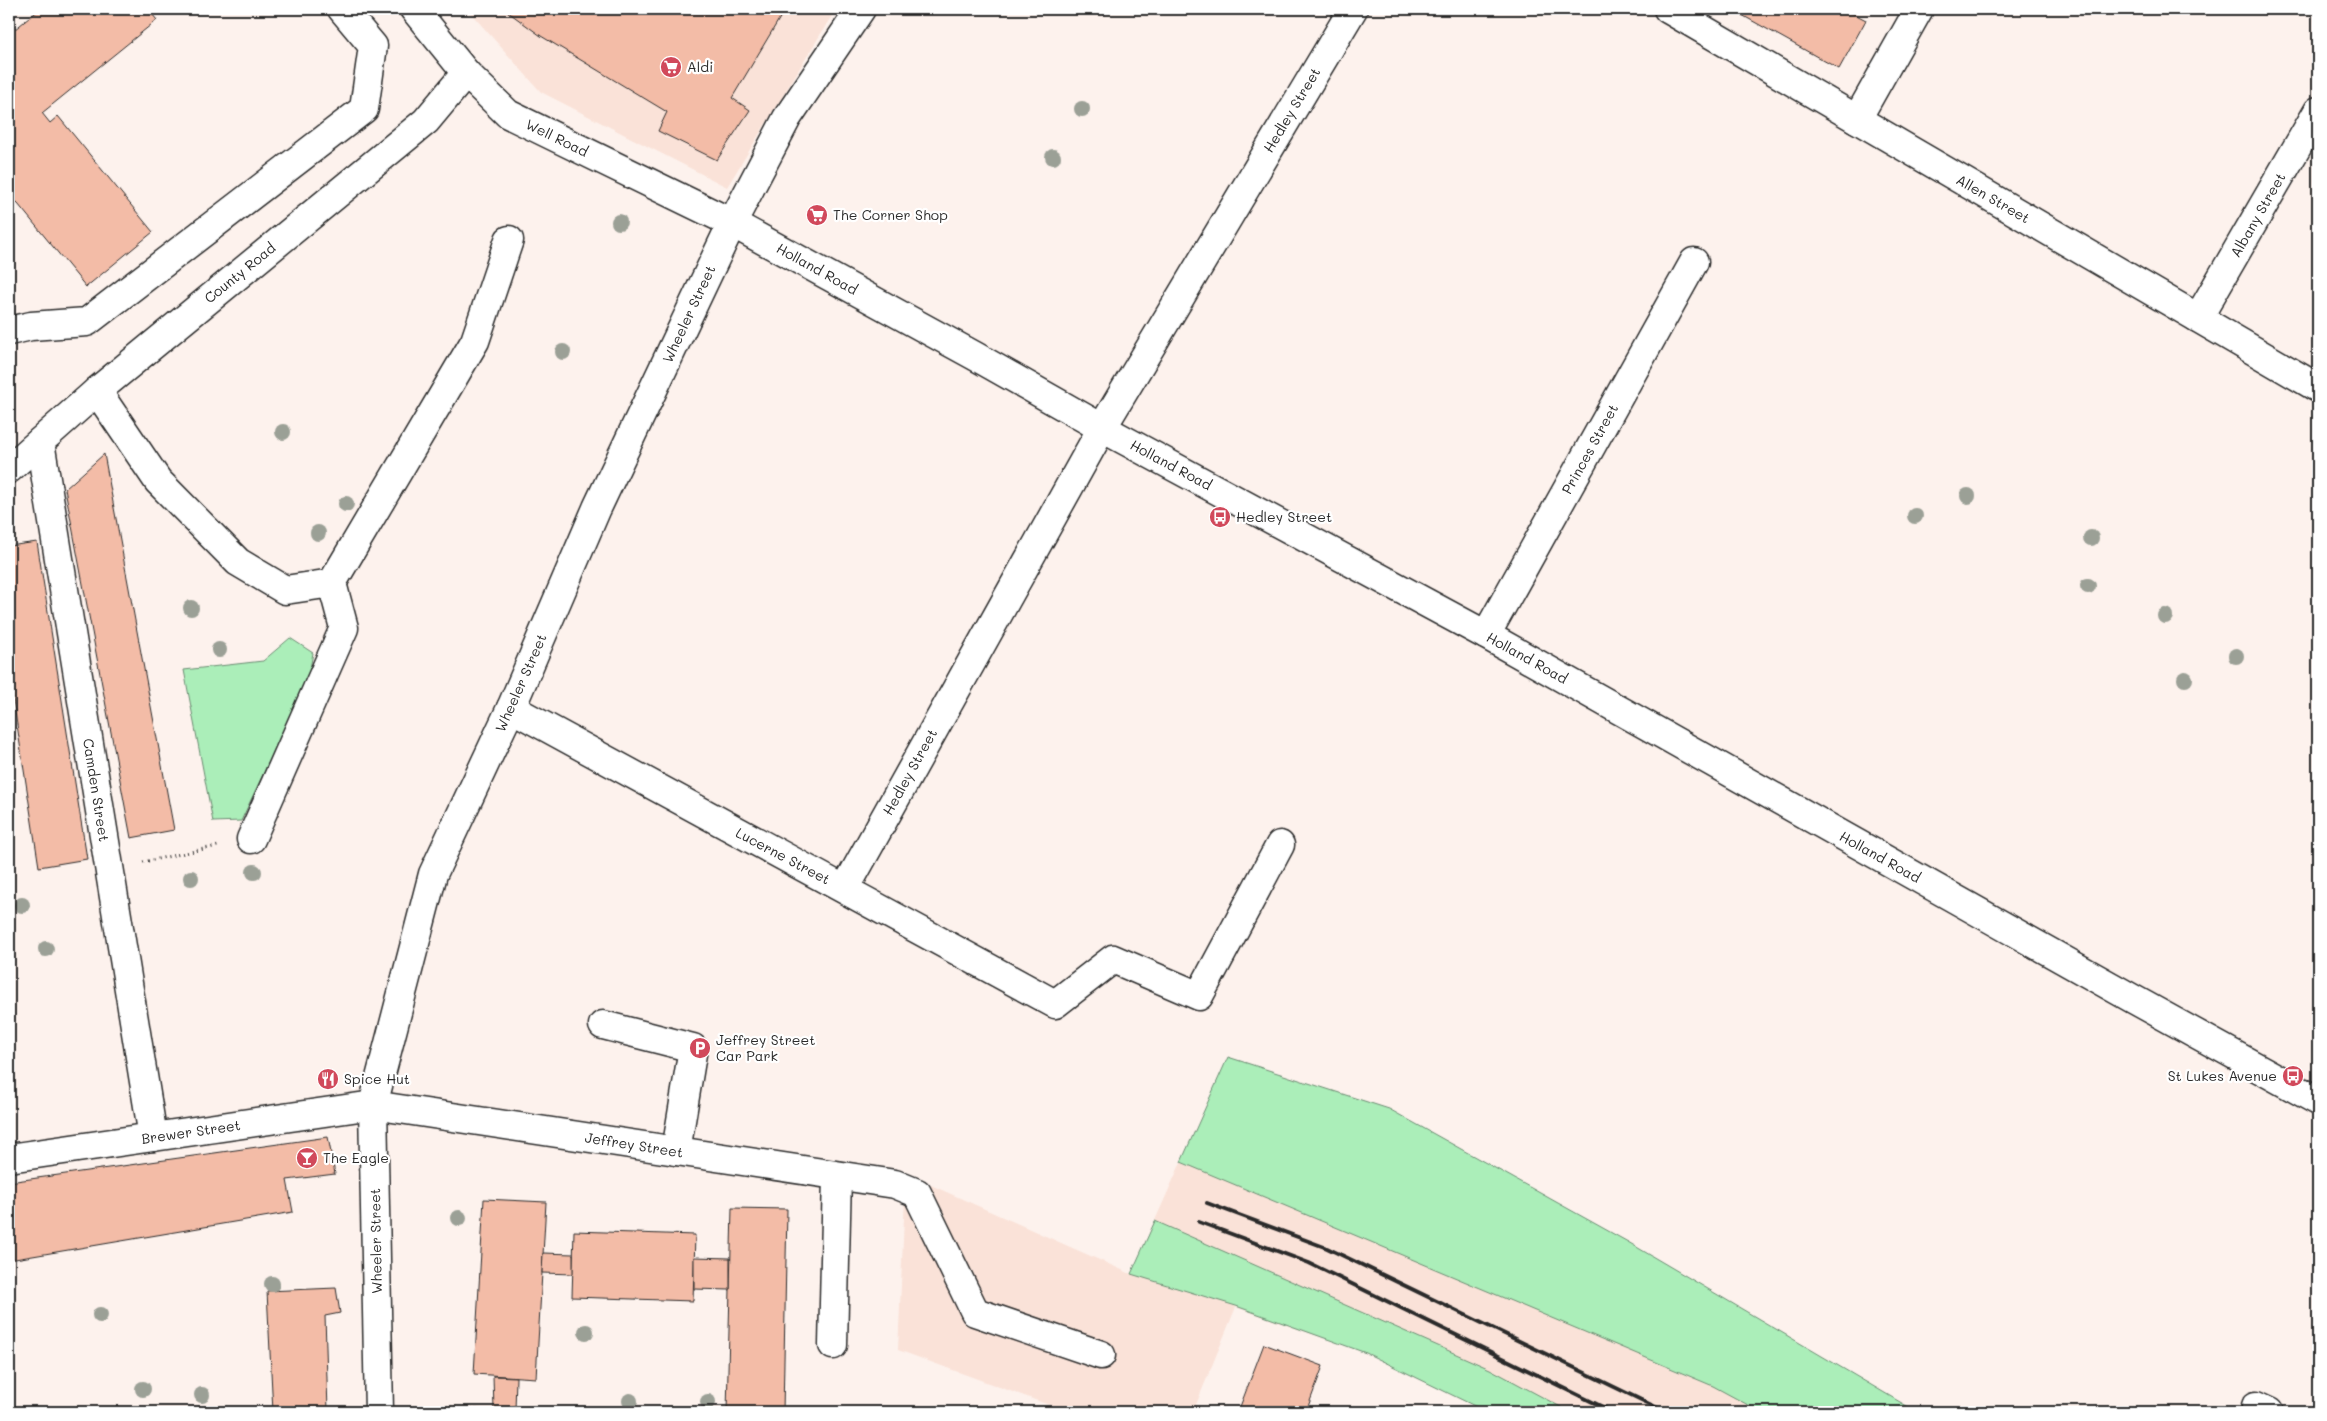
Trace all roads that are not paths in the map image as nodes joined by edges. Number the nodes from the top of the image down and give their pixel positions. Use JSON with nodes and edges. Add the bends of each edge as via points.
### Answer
{"nodes":[{"id":1,"x":342,"y":9,"type":"edge"},
{"id":2,"x":414,"y":9,"type":"edge"},
{"id":3,"x":861,"y":9,"type":"edge"},
{"id":4,"x":1353,"y":9,"type":"edge"},
{"id":5,"x":1668,"y":9,"type":"edge"},
{"id":6,"x":1919,"y":9,"type":"edge"},
{"id":7,"x":466,"y":73,"type":"junction"},
{"id":8,"x":2318,"y":111,"type":"edge"},
{"id":9,"x":1857,"y":120,"type":"junction"},
{"id":10,"x":732,"y":223,"type":"junction"},
{"id":11,"x":508,"y":240,"type":"dead end"},
{"id":12,"x":1694,"y":262,"type":"dead end"},
{"id":13,"x":2198,"y":318,"type":"junction"},
{"id":14,"x":9,"y":331,"type":"edge"},
{"id":15,"x":2318,"y":388,"type":"edge"},
{"id":16,"x":97,"y":391,"type":"junction"},
{"id":17,"x":1102,"y":428,"type":"junction"},
{"id":18,"x":40,"y":442,"type":"junction"},
{"id":19,"x":9,"y":469,"type":"edge"},
{"id":20,"x":332,"y":583,"type":"junction"},
{"id":21,"x":1486,"y":635,"type":"junction"},
{"id":22,"x":511,"y":708,"type":"junction"},
{"id":23,"x":251,"y":838,"type":"road end"},
{"id":24,"x":1280,"y":845,"type":"dead end"},
{"id":25,"x":844,"y":889,"type":"junction"},
{"id":26,"x":604,"y":1024,"type":"dead end"},
{"id":27,"x":2318,"y":1102,"type":"edge"},
{"id":28,"x":373,"y":1105,"type":"junction"},
{"id":29,"x":153,"y":1137,"type":"junction"},
{"id":30,"x":676,"y":1151,"type":"junction"},
{"id":31,"x":9,"y":1158,"type":"edge"},
{"id":32,"x":837,"y":1176,"type":"junction"},
{"id":33,"x":833,"y":1345,"type":"dead end"},
{"id":34,"x":1101,"y":1355,"type":"dead end"},
{"id":35,"x":379,"y":1412,"type":"edge"}],
"edges":[{"from":1,"to":14,"type":"street","via":[[373,46],[364,109],[87,322]]},
{"from":2,"to":7,"type":"street","name":"Well Road"},
{"from":3,"to":10,"type":"street","name":"Wheeler Street","via":[[787,118]]},
{"from":4,"to":17,"type":"street","name":"Hedley Street"},
{"from":5,"to":9,"type":"street","name":"Allen Street"},
{"from":6,"to":9,"type":"street"},
{"from":7,"to":10,"type":"street","name":"Well Road","via":[[508,114]]},
{"from":7,"to":16,"type":"street","name":"County Road","via":[[426,121]]},
{"from":8,"to":13,"type":"street","name":"Albany Street"},
{"from":9,"to":13,"type":"street","name":"Allen Street"},
{"from":10,"to":17,"type":"street","name":"Holland Road"},
{"from":10,"to":22,"type":"street","name":"Wheeler Street","via":[[597,508]]},
{"from":11,"to":20,"type":"street","via":[[475,341]]},
{"from":12,"to":21,"type":"street","name":"Princes Street"},
{"from":13,"to":15,"type":"street","name":"Allen Street"},
{"from":16,"to":18,"type":"street","name":"County Road"},
{"from":16,"to":20,"type":"street","via":[[158,481],[238,562],[285,590]]},
{"from":17,"to":21,"type":"street","name":"Holland Road"},
{"from":17,"to":25,"type":"street","name":"Hedley Street"},
{"from":18,"to":19,"type":"street","name":"County Road"},
{"from":18,"to":29,"type":"street","name":"Camden Street"},
{"from":20,"to":23,"type":"street","via":[[344,628]]},
{"from":21,"to":27,"type":"street","name":"Holland Road"},
{"from":22,"to":25,"type":"street","name":"Lucerne Street"},
{"from":22,"to":28,"type":"street","name":"Wheeler Street","via":[[433,874]]},
{"from":24,"to":25,"type":"street","name":"Lucerne Street","via":[[1199,996],[1113,959],[1055,1004]]},
{"from":26,"to":30,"type":"street","via":[[693,1048]]},
{"from":28,"to":29,"type":"street","name":"Brewer Street"},
{"from":28,"to":30,"type":"street","name":"Jeffrey Street"},
{"from":28,"to":35,"type":"street","name":"Wheeler Street"},
{"from":29,"to":31,"type":"street","name":"Brewer Street"},
{"from":30,"to":32,"type":"street","name":"Jeffrey Street"},
{"from":32,"to":33,"type":"street"},
{"from":32,"to":34,"type":"street","name":"Jeffrey Street","via":[[895,1184],[917,1193],[975,1312]]}]}
